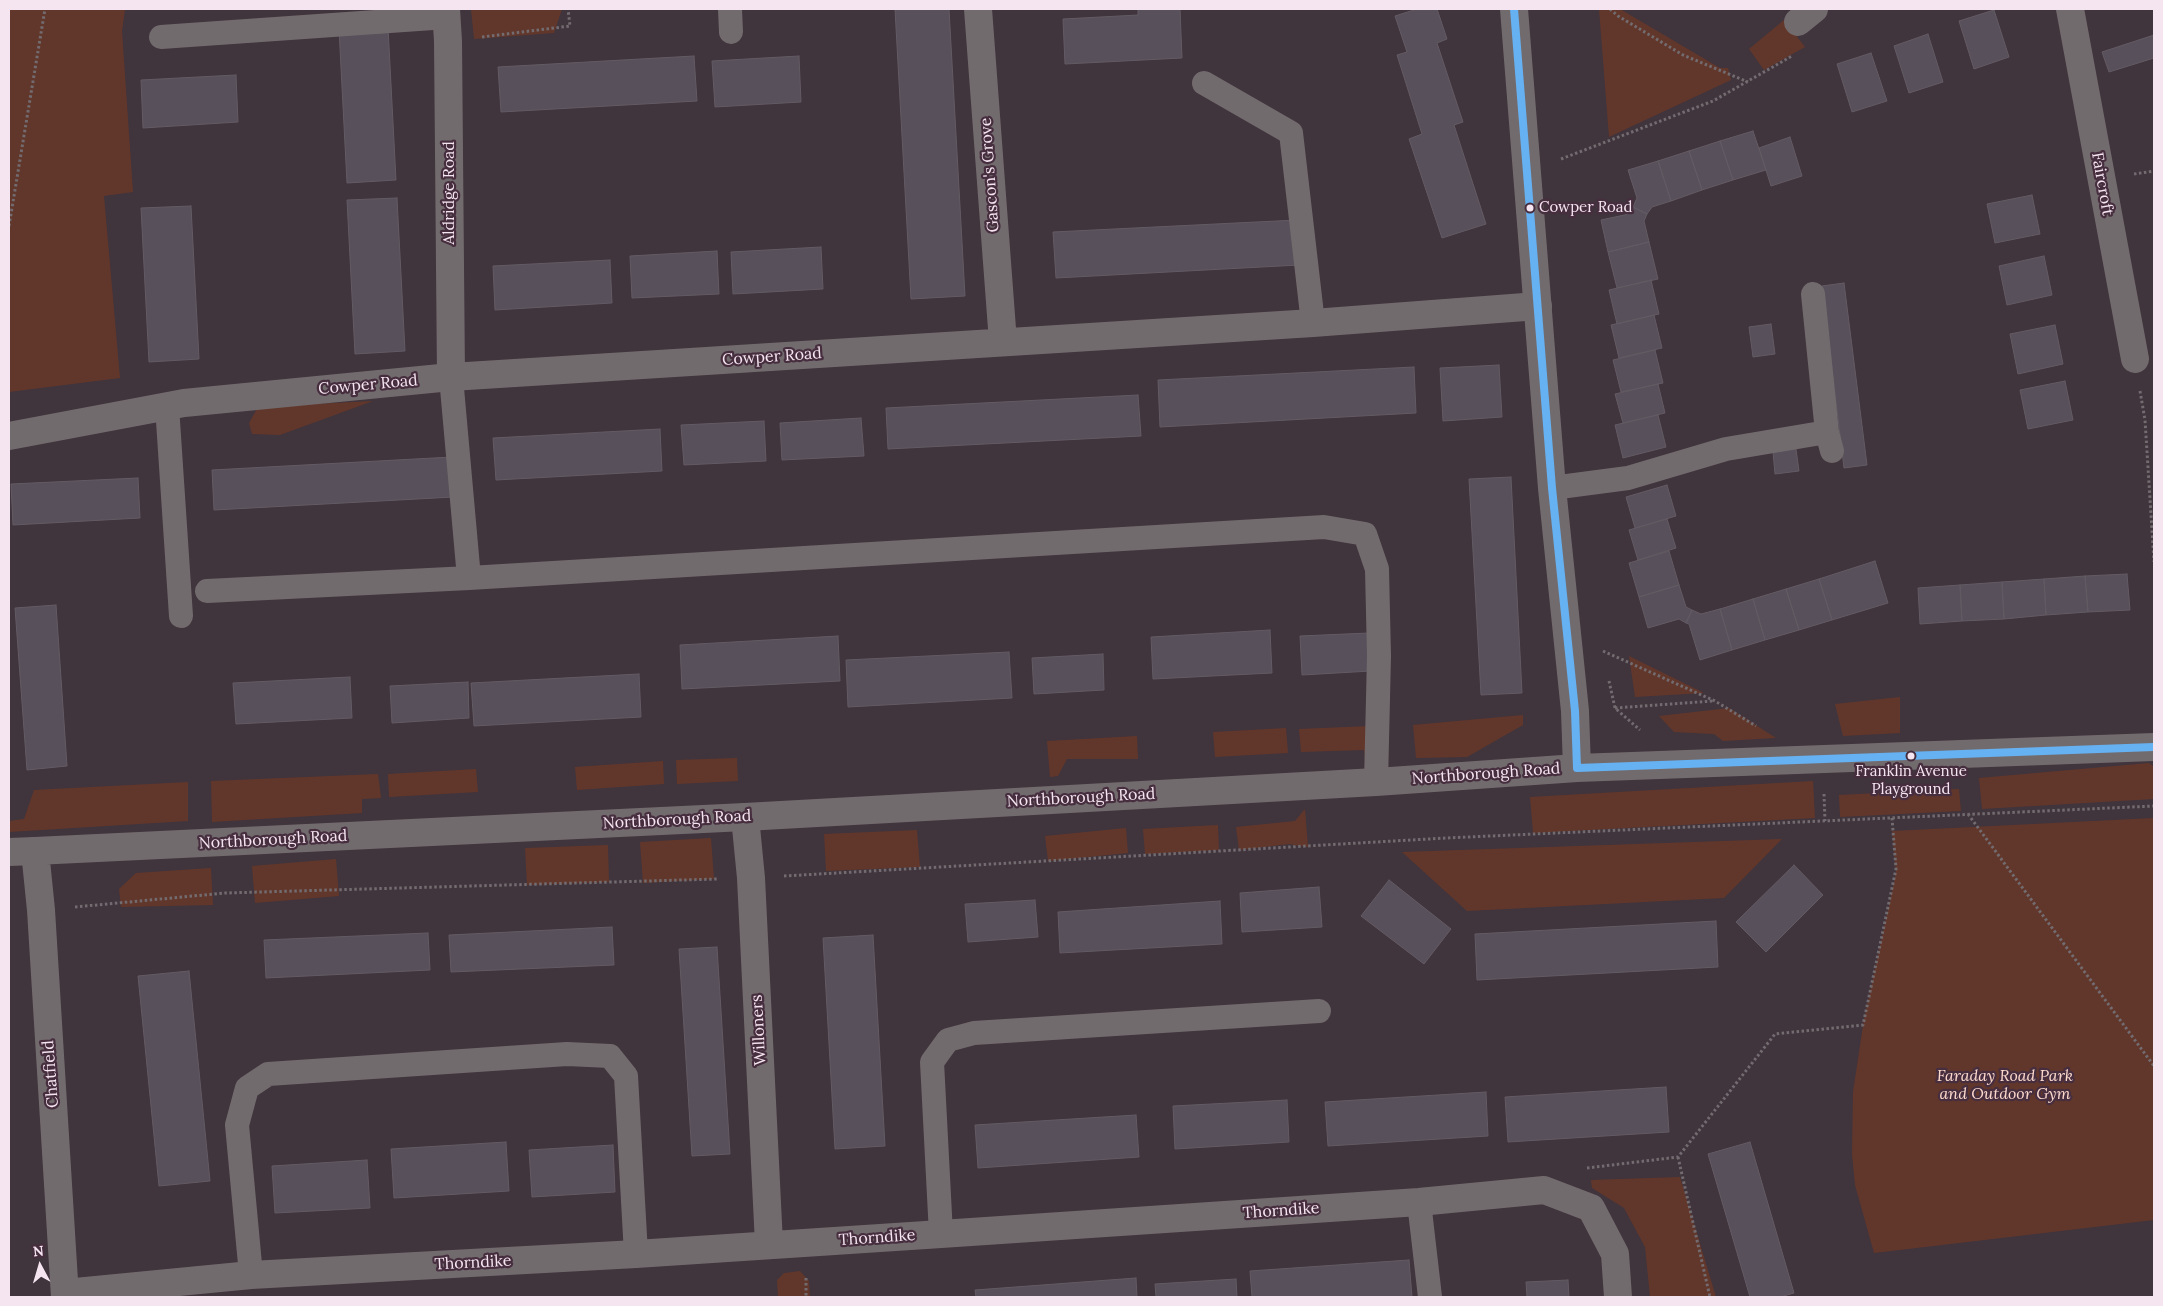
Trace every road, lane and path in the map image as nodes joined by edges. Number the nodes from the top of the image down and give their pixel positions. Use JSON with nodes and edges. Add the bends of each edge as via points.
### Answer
{"nodes":[{"id":1,"x":45,"y":9,"type":"edge"},
{"id":2,"x":568,"y":9,"type":"edge"},
{"id":3,"x":978,"y":9,"type":"edge"},
{"id":4,"x":1514,"y":9,"type":"edge"},
{"id":5,"x":1610,"y":9,"type":"edge"},
{"id":6,"x":2070,"y":9,"type":"edge"},
{"id":7,"x":1806,"y":16,"type":"edge"},
{"id":8,"x":447,"y":22,"type":"edge"},
{"id":9,"x":160,"y":37,"type":"dead end"},
{"id":10,"x":1749,"y":82,"type":"junction"},
{"id":11,"x":1204,"y":84,"type":"dead end"},
{"id":12,"x":1528,"y":172,"type":"junction"},
{"id":13,"x":9,"y":226,"type":"edge"},
{"id":14,"x":1813,"y":294,"type":"dead end"},
{"id":15,"x":1538,"y":306,"type":"junction"},
{"id":16,"x":1313,"y":323,"type":"junction"},
{"id":17,"x":1003,"y":342,"type":"junction"},
{"id":18,"x":2135,"y":359,"type":"joint"},
{"id":19,"x":451,"y":377,"type":"junction"},
{"id":20,"x":167,"y":406,"type":"junction"},
{"id":21,"x":9,"y":436,"type":"edge"},
{"id":22,"x":1552,"y":488,"type":"junction"},
{"id":23,"x":2154,"y":562,"type":"edge"},
{"id":24,"x":469,"y":578,"type":"junction"},
{"id":25,"x":207,"y":591,"type":"dead end"},
{"id":26,"x":181,"y":616,"type":"dead end"},
{"id":27,"x":1602,"y":650,"type":"dead end"},
{"id":28,"x":1715,"y":701,"type":"junction"},
{"id":29,"x":1607,"y":708,"type":"dead end"},
{"id":30,"x":1757,"y":726,"type":"dead end"},
{"id":31,"x":2154,"y":747,"type":"edge"},
{"id":32,"x":1577,"y":768,"type":"junction"},
{"id":33,"x":1376,"y":782,"type":"junction"},
{"id":34,"x":1824,"y":791,"type":"dead end"},
{"id":35,"x":2154,"y":806,"type":"edge"},
{"id":36,"x":1967,"y":814,"type":"junction"},
{"id":37,"x":745,"y":817,"type":"junction"},
{"id":38,"x":1892,"y":818,"type":"junction"},
{"id":39,"x":1825,"y":821,"type":"junction"},
{"id":40,"x":22,"y":852,"type":"edge"},
{"id":41,"x":751,"y":878,"type":"junction"},
{"id":42,"x":41,"y":910,"type":"junction"},
{"id":43,"x":1319,"y":1011,"type":"dead end"},
{"id":44,"x":2154,"y":1066,"type":"edge"},
{"id":45,"x":1678,"y":1157,"type":"junction"},
{"id":46,"x":1544,"y":1190,"type":"junction"},
{"id":47,"x":1419,"y":1202,"type":"junction"},
{"id":48,"x":941,"y":1234,"type":"junction"},
{"id":49,"x":769,"y":1244,"type":"junction"},
{"id":50,"x":636,"y":1254,"type":"junction"},
{"id":51,"x":251,"y":1275,"type":"junction"},
{"id":52,"x":65,"y":1295,"type":"edge"},
{"id":53,"x":1430,"y":1297,"type":"edge"},
{"id":54,"x":1618,"y":1297,"type":"edge"},
{"id":55,"x":1710,"y":1297,"type":"edge"}],
"edges":[{"from":1,"to":13,"type":"path"},
{"from":2,"to":8,"type":"path","via":[[570,26]]},
{"from":3,"to":17,"type":"street","name":"Gascon's Grove"},
{"from":4,"to":12,"type":"street"},
{"from":5,"to":10,"type":"path","via":[[1684,55]]},
{"from":6,"to":18,"type":"street","name":"Faircroft"},
{"from":7,"to":10,"type":"path","via":[[1792,56]]},
{"from":8,"to":9,"type":"lane"},
{"from":8,"to":19,"type":"street","name":"Aldridge Road"},
{"from":10,"to":12,"type":"path","via":[[1713,101]]},
{"from":11,"to":16,"type":"lane","via":[[1291,133]]},
{"from":12,"to":15,"type":"street"},
{"from":14,"to":22,"type":"lane","via":[[1829,442],[1726,449],[1628,478]]},
{"from":15,"to":16,"type":"street","name":"Cowper Road"},
{"from":15,"to":22,"type":"street"},
{"from":16,"to":17,"type":"street","name":"Cowper Road"},
{"from":17,"to":19,"type":"street","name":"Cowper Road"},
{"from":18,"to":23,"type":"path","via":[[2145,420]]},
{"from":19,"to":20,"type":"street","name":"Cowper Road"},
{"from":19,"to":24,"type":"lane"},
{"from":20,"to":21,"type":"street","name":"Cowper Road"},
{"from":20,"to":26,"type":"lane"},
{"from":22,"to":32,"type":"street","via":[[1575,711]]},
{"from":24,"to":25,"type":"lane"},
{"from":24,"to":33,"type":"lane","via":[[1324,527],[1365,534],[1377,568]]},
{"from":27,"to":28,"type":"path"},
{"from":28,"to":29,"type":"path"},
{"from":28,"to":30,"type":"path"},
{"from":31,"to":32,"type":"street","name":"Northborough Road"},
{"from":32,"to":33,"type":"street","name":"Northborough Road"},
{"from":33,"to":37,"type":"street","name":"Northborough Road"},
{"from":34,"to":39,"type":"path"},
{"from":35,"to":36,"type":"path"},
{"from":36,"to":38,"type":"path"},
{"from":36,"to":44,"type":"path"},
{"from":37,"to":40,"type":"street","name":"Northborough Road"},
{"from":37,"to":41,"type":"street","name":"Willoners"},
{"from":38,"to":39,"type":"path"},
{"from":38,"to":45,"type":"path","via":[[1896,869],[1863,1025],[1774,1034]]},
{"from":39,"to":41,"type":"path","via":[[1436,838]]},
{"from":40,"to":42,"type":"street","name":"Chatfield"},
{"from":41,"to":42,"type":"path","via":[[225,893]]},
{"from":41,"to":49,"type":"street","name":"Willoners"},
{"from":42,"to":52,"type":"street","name":"Chatfield"},
{"from":43,"to":48,"type":"lane","via":[[974,1033],[948,1040],[932,1062]]},
{"from":45,"to":46,"type":"path","via":[[1570,1170]]},
{"from":45,"to":55,"type":"path"},
{"from":46,"to":47,"type":"street","name":"Thorndike"},
{"from":46,"to":54,"type":"street","name":"Thorndike","via":[[1591,1208],[1615,1254]]},
{"from":47,"to":48,"type":"street","name":"Thorndike"},
{"from":47,"to":53,"type":"lane"},
{"from":48,"to":49,"type":"street","name":"Thorndike"},
{"from":49,"to":50,"type":"street","name":"Thorndike"},
{"from":50,"to":51,"type":"street","name":"Thorndike"},
{"from":50,"to":51,"type":"lane","via":[[626,1076],[610,1056],[567,1054],[268,1074],[246,1088],[237,1125]]},
{"from":51,"to":52,"type":"street","name":"Thorndike"}]}
